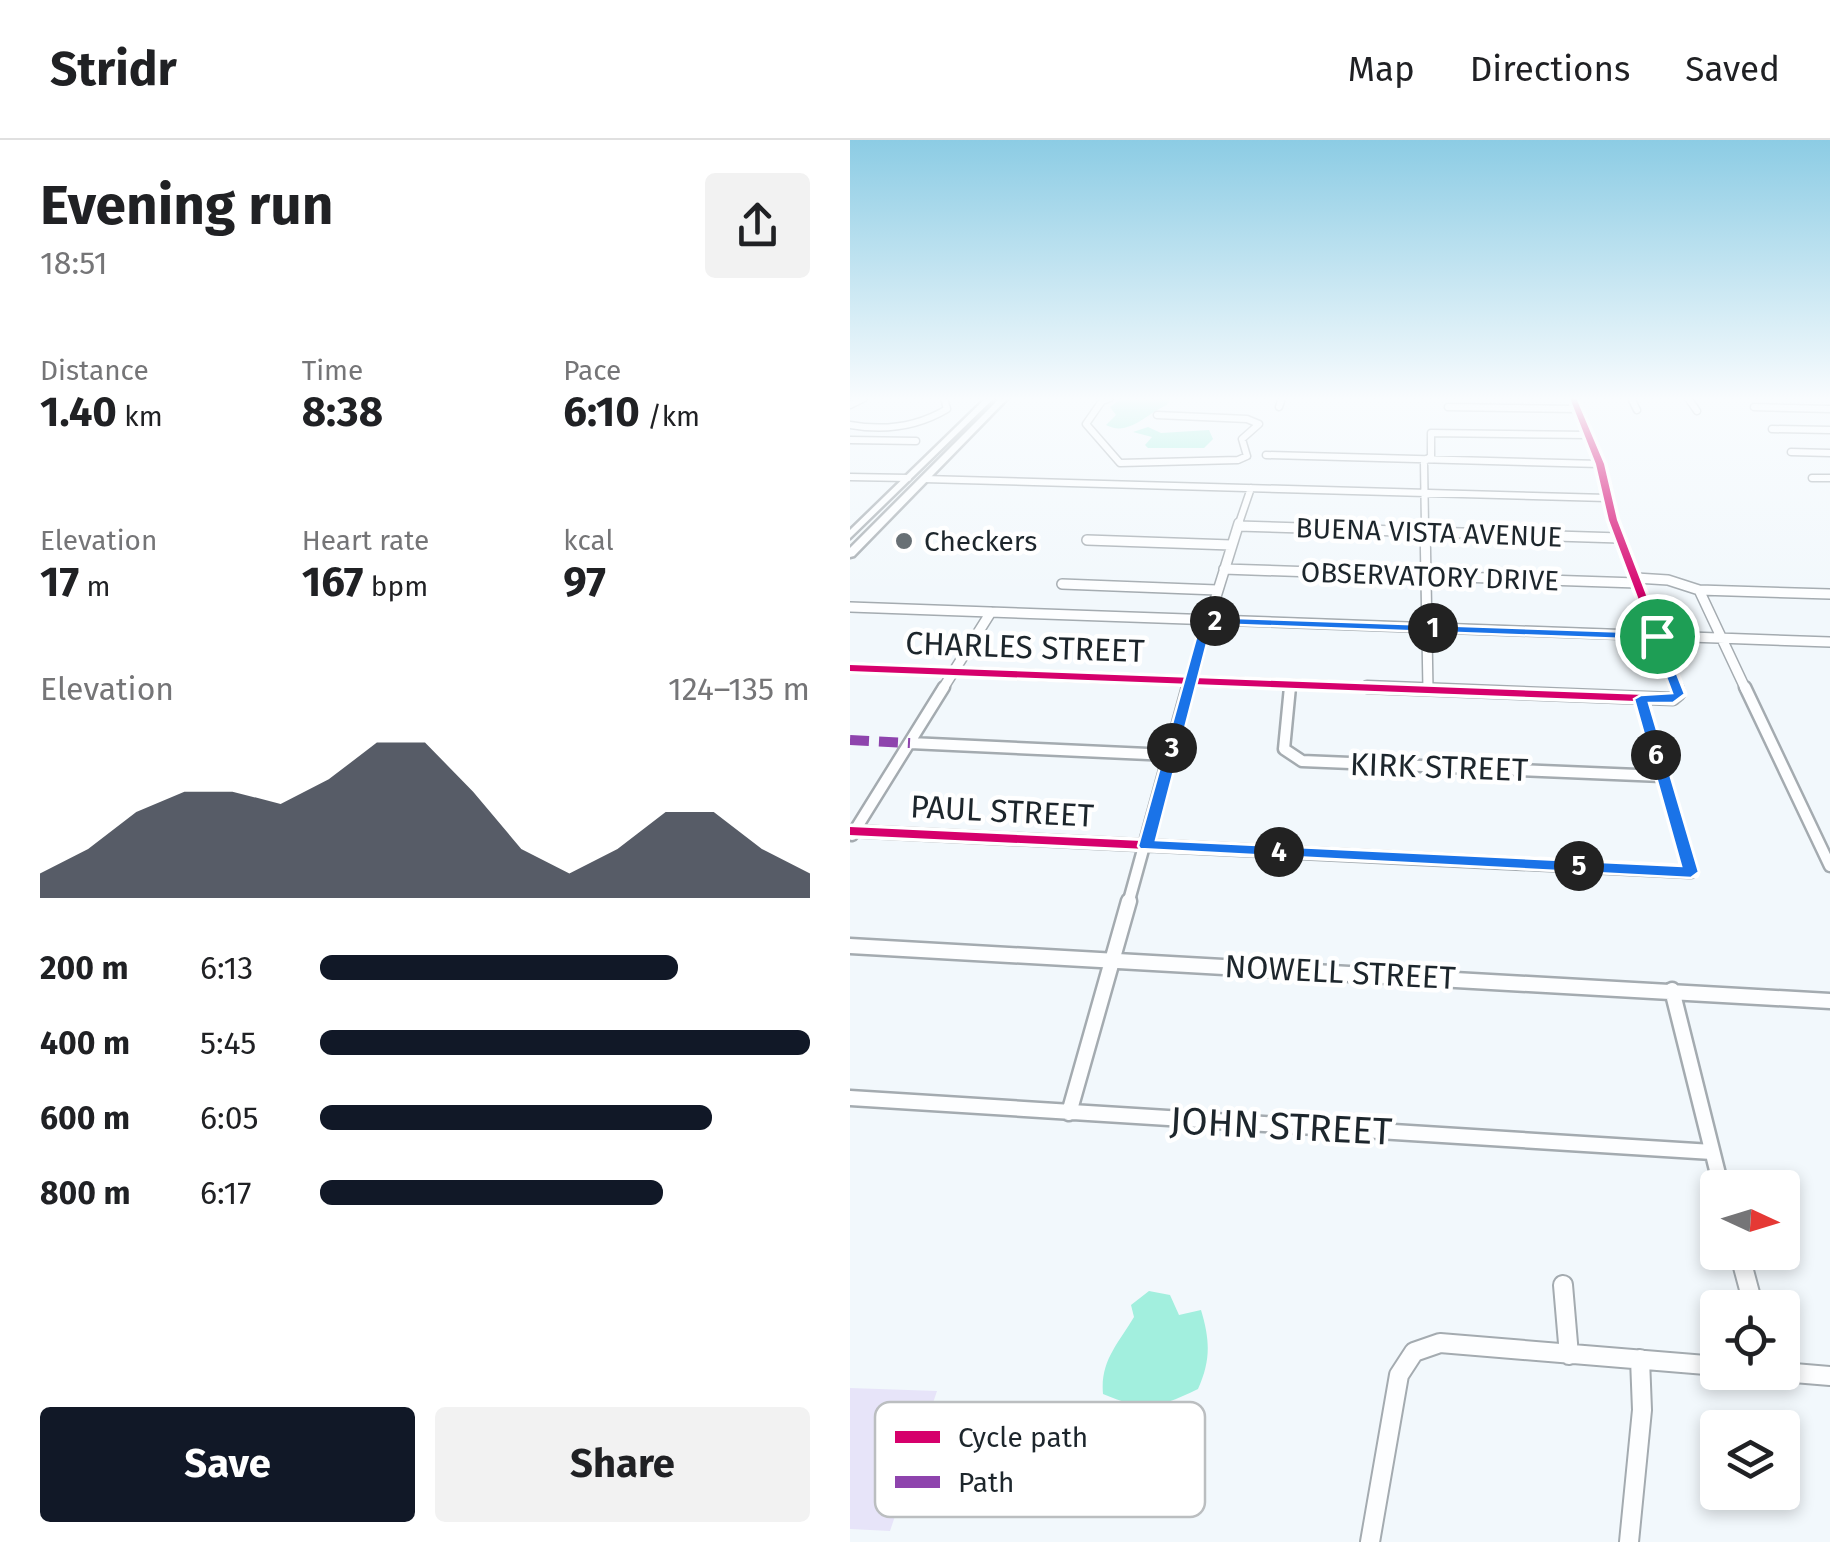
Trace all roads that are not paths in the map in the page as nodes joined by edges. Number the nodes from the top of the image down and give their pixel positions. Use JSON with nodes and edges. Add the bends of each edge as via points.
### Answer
{"nodes":[{"id":1,"x":923,"y":463,"type":"edge"},
{"id":2,"x":927,"y":463,"type":"edge"},
{"id":3,"x":939,"y":463,"type":"edge"},
{"id":4,"x":1138,"y":463,"type":"edge"},
{"id":5,"x":1220,"y":463,"type":"edge"},
{"id":6,"x":1427,"y":463,"type":"edge"},
{"id":7,"x":1580,"y":463,"type":"edge"},
{"id":8,"x":1600,"y":464,"type":"joint"},
{"id":9,"x":850,"y":476,"type":"edge"},
{"id":10,"x":908,"y":478,"type":"junction"},
{"id":11,"x":1812,"y":478,"type":"dead end"},
{"id":12,"x":1830,"y":478,"type":"edge"},
{"id":13,"x":924,"y":479,"type":"junction"},
{"id":14,"x":1251,"y":488,"type":"junction"},
{"id":15,"x":1426,"y":493,"type":"junction"},
{"id":16,"x":1606,"y":498,"type":"junction"},
{"id":17,"x":900,"y":504,"type":"junction"},
{"id":18,"x":1238,"y":526,"type":"junction"},
{"id":19,"x":1426,"y":531,"type":"junction"},
{"id":20,"x":850,"y":535,"type":"edge"},
{"id":21,"x":1620,"y":538,"type":"junction"},
{"id":22,"x":1087,"y":540,"type":"dead end"},
{"id":23,"x":1232,"y":545,"type":"junction"},
{"id":24,"x":850,"y":554,"type":"edge"},
{"id":25,"x":1224,"y":569,"type":"junction"},
{"id":26,"x":1426,"y":576,"type":"junction"},
{"id":27,"x":1636,"y":580,"type":"junction"},
{"id":28,"x":1062,"y":584,"type":"dead end"},
{"id":29,"x":1216,"y":590,"type":"junction"},
{"id":30,"x":1700,"y":590,"type":"junction"},
{"id":31,"x":1830,"y":594,"type":"edge"},
{"id":32,"x":850,"y":607,"type":"edge"},
{"id":33,"x":991,"y":612,"type":"junction"},
{"id":34,"x":1207,"y":620,"type":"junction"},
{"id":35,"x":1428,"y":628,"type":"junction"},
{"id":36,"x":1657,"y":636,"type":"junction"},
{"id":37,"x":1722,"y":638,"type":"junction"},
{"id":38,"x":1829,"y":643,"type":"edge"},
{"id":39,"x":850,"y":668,"type":"edge"},
{"id":40,"x":953,"y":672,"type":"junction"},
{"id":41,"x":1190,"y":681,"type":"junction"},
{"id":42,"x":1290,"y":685,"type":"junction"},
{"id":43,"x":1428,"y":690,"type":"junction"},
{"id":44,"x":1641,"y":699,"type":"junction"},
{"id":45,"x":910,"y":743,"type":"junction"},
{"id":46,"x":1170,"y":755,"type":"junction"},
{"id":47,"x":1662,"y":776,"type":"junction"},
{"id":48,"x":852,"y":833,"type":"edge"},
{"id":49,"x":1146,"y":846,"type":"junction"},
{"id":50,"x":1830,"y":866,"type":"edge"},
{"id":51,"x":850,"y":946,"type":"edge"},
{"id":52,"x":1116,"y":960,"type":"junction"},
{"id":53,"x":1672,"y":990,"type":"junction"},
{"id":54,"x":1830,"y":1001,"type":"edge"},
{"id":55,"x":850,"y":1098,"type":"edge"},
{"id":56,"x":1069,"y":1114,"type":"junction"},
{"id":57,"x":1712,"y":1152,"type":"junction"},
{"id":58,"x":1717,"y":1170,"type":"edge"},
{"id":59,"x":1563,"y":1285,"type":"dead end"},
{"id":60,"x":1568,"y":1354,"type":"junction"},
{"id":61,"x":1640,"y":1360,"type":"junction"},
{"id":62,"x":1700,"y":1365,"type":"edge"},
{"id":63,"x":1800,"y":1374,"type":"edge"},
{"id":64,"x":1830,"y":1376,"type":"edge"},
{"id":65,"x":1370,"y":1542,"type":"edge"},
{"id":66,"x":1630,"y":1542,"type":"edge"}],
"edges":[{"from":1,"to":10,"type":"highway"},
{"from":2,"to":13,"type":"highway"},
{"from":3,"to":13,"type":"highway"},
{"from":4,"to":5,"type":"street"},
{"from":6,"to":15,"type":"street"},
{"from":7,"to":8,"type":"street"},
{"from":8,"to":16,"type":"street"},
{"from":9,"to":10,"type":"street"},
{"from":10,"to":17,"type":"highway"},
{"from":10,"to":20,"type":"highway"},
{"from":11,"to":12,"type":"street"},
{"from":13,"to":14,"type":"street"},
{"from":13,"to":17,"type":"highway"},
{"from":14,"to":15,"type":"street"},
{"from":14,"to":18,"type":"street"},
{"from":15,"to":16,"type":"street"},
{"from":15,"to":19,"type":"street"},
{"from":16,"to":21,"type":"street"},
{"from":17,"to":24,"type":"highway"},
{"from":18,"to":19,"type":"street","name":"BUENA VISTA AVENUE"},
{"from":18,"to":23,"type":"street"},
{"from":19,"to":21,"type":"street","name":"BUENA VISTA AVENUE"},
{"from":19,"to":26,"type":"street"},
{"from":21,"to":27,"type":"street"},
{"from":22,"to":23,"type":"street"},
{"from":23,"to":25,"type":"street"},
{"from":25,"to":26,"type":"street","name":"OBSERVATORY DRIVE"},
{"from":25,"to":29,"type":"street"},
{"from":26,"to":27,"type":"street","name":"OBSERVATORY DRIVE"},
{"from":26,"to":35,"type":"street"},
{"from":27,"to":30,"type":"street","name":"OBSERVATORY DRIVE"},
{"from":27,"to":36,"type":"street"},
{"from":28,"to":29,"type":"street"},
{"from":29,"to":34,"type":"street"},
{"from":30,"to":31,"type":"street","name":"OBSERVATORY DRIVE"},
{"from":30,"to":37,"type":"street"},
{"from":32,"to":33,"type":"street"},
{"from":33,"to":34,"type":"street"},
{"from":33,"to":40,"type":"street"},
{"from":34,"to":35,"type":"street"},
{"from":34,"to":41,"type":"street"},
{"from":35,"to":36,"type":"street"},
{"from":35,"to":43,"type":"street"},
{"from":36,"to":37,"type":"street"},
{"from":36,"to":44,"type":"street","name":"CHARLES STREET","via":[[1678,690],[1676,697]]},
{"from":37,"to":38,"type":"street"},
{"from":37,"to":50,"type":"street"},
{"from":39,"to":40,"type":"street","name":"CHARLES STREET"},
{"from":40,"to":41,"type":"street","name":"CHARLES STREET"},
{"from":40,"to":45,"type":"street"},
{"from":41,"to":42,"type":"street","name":"CHARLES STREET"},
{"from":41,"to":46,"type":"street"},
{"from":42,"to":43,"type":"street","name":"CHARLES STREET"},
{"from":42,"to":47,"type":"street","name":"KIRK STREET","via":[[1284,749],[1302,761]]},
{"from":43,"to":44,"type":"street","name":"CHARLES STREET"},
{"from":44,"to":47,"type":"street"},
{"from":45,"to":46,"type":"street"},
{"from":45,"to":48,"type":"street"},
{"from":46,"to":49,"type":"street"},
{"from":47,"to":49,"type":"street","name":"PAUL STREET","via":[[1691,872]]},
{"from":48,"to":49,"type":"street","name":"PAUL STREET"},
{"from":49,"to":52,"type":"street"},
{"from":51,"to":52,"type":"street","name":"NOWELL STREET"},
{"from":52,"to":53,"type":"street","name":"NOWELL STREET"},
{"from":52,"to":56,"type":"street"},
{"from":53,"to":54,"type":"street","name":"NOWELL STREET"},
{"from":53,"to":57,"type":"street"},
{"from":55,"to":56,"type":"street","name":"JOHN STREET"},
{"from":56,"to":57,"type":"street","name":"JOHN STREET"},
{"from":57,"to":58,"type":"street"},
{"from":59,"to":60,"type":"street"},
{"from":60,"to":61,"type":"street"},
{"from":60,"to":65,"type":"street","via":[[1440,1344],[1413,1351],[1399,1375]]},
{"from":61,"to":62,"type":"street"},
{"from":61,"to":66,"type":"street"},
{"from":63,"to":64,"type":"street"}]}
